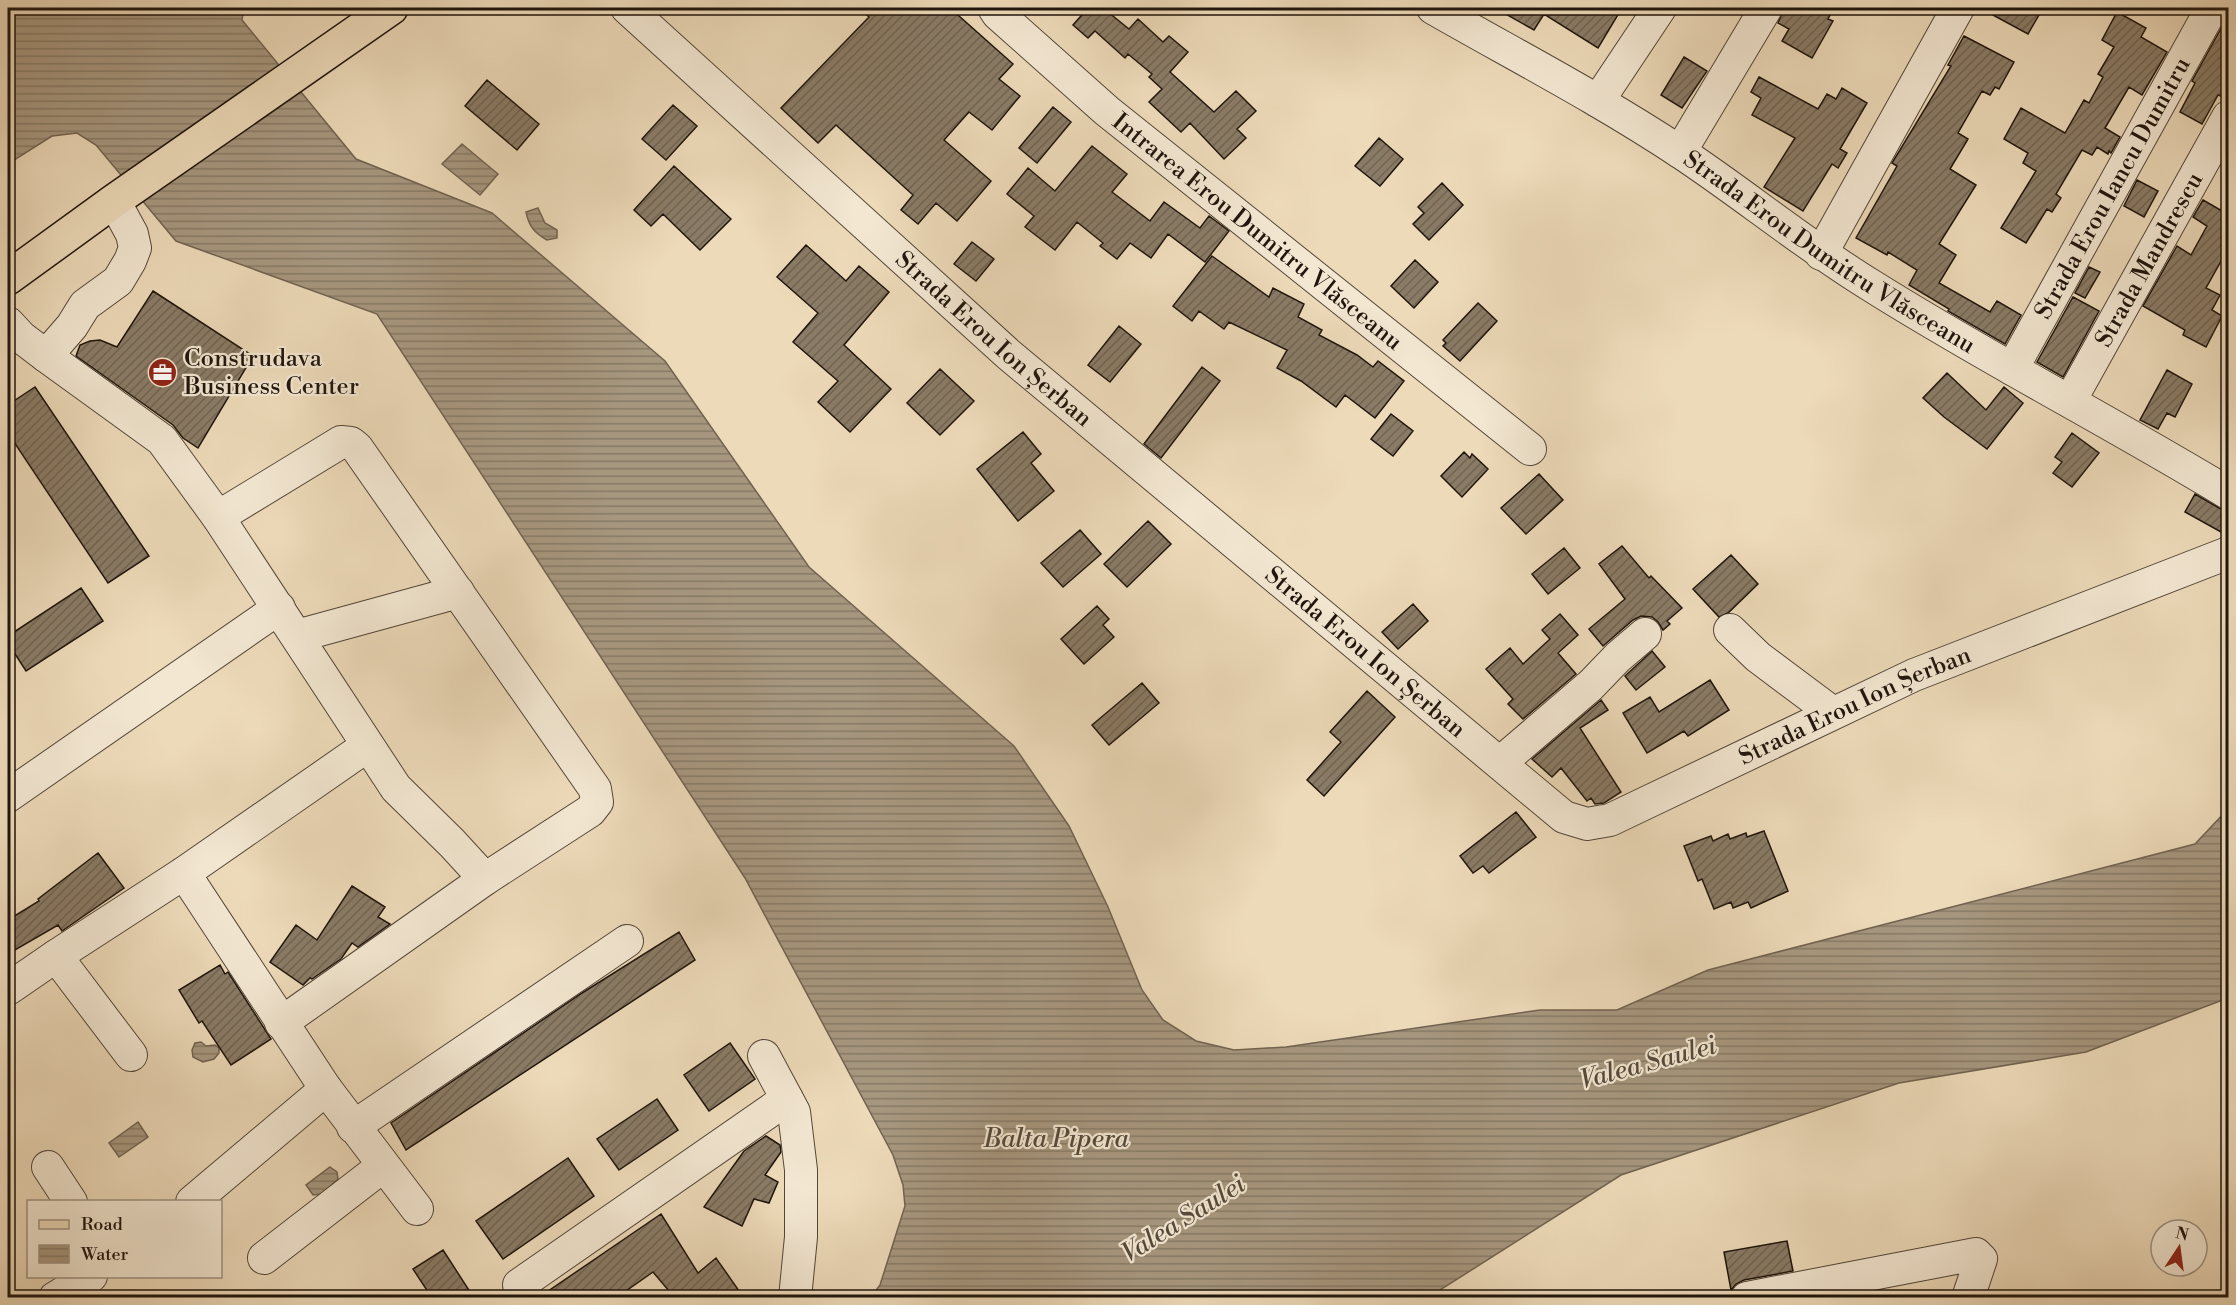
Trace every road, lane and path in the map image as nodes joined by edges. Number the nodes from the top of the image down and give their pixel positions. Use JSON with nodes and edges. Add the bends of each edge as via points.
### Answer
{"nodes":[{"id":1,"x":391,"y":8,"type":"edge"},
{"id":2,"x":627,"y":8,"type":"edge"},
{"id":3,"x":994,"y":8,"type":"edge"},
{"id":4,"x":1433,"y":8,"type":"edge"},
{"id":5,"x":1660,"y":8,"type":"edge"},
{"id":6,"x":1766,"y":8,"type":"edge"},
{"id":7,"x":1958,"y":8,"type":"edge"},
{"id":8,"x":2212,"y":8,"type":"edge"},
{"id":9,"x":1472,"y":17,"type":"edge"},
{"id":10,"x":1598,"y":101,"type":"junction"},
{"id":11,"x":2229,"y":117,"type":"edge"},
{"id":12,"x":1680,"y":152,"type":"junction"},
{"id":13,"x":121,"y":196,"type":"junction"},
{"id":14,"x":1821,"y":254,"type":"junction"},
{"id":15,"x":8,"y":278,"type":"edge"},
{"id":16,"x":8,"y":323,"type":"edge"},
{"id":17,"x":46,"y":356,"type":"junction"},
{"id":18,"x":2012,"y":369,"type":"junction"},
{"id":19,"x":2070,"y":401,"type":"junction"},
{"id":20,"x":1530,"y":448,"type":"dead end"},
{"id":21,"x":2229,"y":493,"type":"edge"},
{"id":22,"x":218,"y":517,"type":"junction"},
{"id":23,"x":2229,"y":553,"type":"edge"},
{"id":24,"x":458,"y":592,"type":"junction"},
{"id":25,"x":279,"y":608,"type":"junction"},
{"id":26,"x":1730,"y":630,"type":"dead end"},
{"id":27,"x":1645,"y":634,"type":"dead end"},
{"id":28,"x":297,"y":636,"type":"junction"},
{"id":29,"x":1833,"y":714,"type":"junction"},
{"id":30,"x":368,"y":746,"type":"junction"},
{"id":31,"x":1500,"y":763,"type":"junction"},
{"id":32,"x":8,"y":796,"type":"edge"},
{"id":33,"x":184,"y":873,"type":"junction"},
{"id":34,"x":485,"y":879,"type":"junction"},
{"id":35,"x":627,"y":941,"type":"dead end"},
{"id":36,"x":56,"y":956,"type":"junction"},
{"id":37,"x":8,"y":989,"type":"edge"},
{"id":38,"x":281,"y":1023,"type":"junction"},
{"id":39,"x":131,"y":1055,"type":"dead end"},
{"id":40,"x":764,"y":1056,"type":"dead end"},
{"id":41,"x":326,"y":1089,"type":"junction"},
{"id":42,"x":787,"y":1099,"type":"junction"},
{"id":43,"x":354,"y":1127,"type":"junction"},
{"id":44,"x":383,"y":1166,"type":"junction"},
{"id":45,"x":48,"y":1167,"type":"dead end"},
{"id":46,"x":70,"y":1200,"type":"edge"},
{"id":47,"x":194,"y":1200,"type":"edge"},
{"id":48,"x":417,"y":1209,"type":"dead end"},
{"id":49,"x":264,"y":1258,"type":"dead end"},
{"id":50,"x":87,"y":1278,"type":"edge"},
{"id":51,"x":519,"y":1285,"type":"dead end"},
{"id":52,"x":55,"y":1298,"type":"edge"},
{"id":53,"x":795,"y":1298,"type":"edge"},
{"id":54,"x":1747,"y":1298,"type":"edge"},
{"id":55,"x":1968,"y":1298,"type":"edge"}],
"edges":[{"from":1,"to":13,"type":"main road"},
{"from":2,"to":31,"type":"street","name":"Strada Erou Ion Șerban","via":[[1008,354]]},
{"from":3,"to":20,"type":"street","name":"Intrarea Erou Dumitru Vlăsceanu","via":[[1107,111]]},
{"from":4,"to":9,"type":"street","name":"Strada Erou Dumitru Vlăsceanu"},
{"from":5,"to":10,"type":"street"},
{"from":6,"to":12,"type":"street"},
{"from":7,"to":14,"type":"street"},
{"from":8,"to":18,"type":"street","name":"Strada Erou Iancu Dumitru"},
{"from":9,"to":10,"type":"street","name":"Strada Erou Dumitru Vlăsceanu"},
{"from":10,"to":12,"type":"street","name":"Strada Erou Dumitru Vlăsceanu"},
{"from":11,"to":19,"type":"street","name":"Strada Mandrescu"},
{"from":12,"to":14,"type":"street","name":"Strada Erou Dumitru Vlăsceanu"},
{"from":13,"to":15,"type":"main road"},
{"from":13,"to":17,"type":"street","via":[[135,248],[130,261],[118,280],[85,304]]},
{"from":14,"to":18,"type":"street","name":"Strada Erou Dumitru Vlăsceanu"},
{"from":16,"to":17,"type":"street"},
{"from":17,"to":22,"type":"street","via":[[162,440]]},
{"from":18,"to":19,"type":"street","name":"Strada Erou Dumitru Vlăsceanu"},
{"from":19,"to":21,"type":"street","name":"Strada Erou Dumitru Vlăsceanu"},
{"from":22,"to":24,"type":"street","via":[[341,442],[351,443]]},
{"from":22,"to":25,"type":"street"},
{"from":23,"to":29,"type":"street","name":"Strada Erou Ion Șerban","via":[[1914,675]]},
{"from":24,"to":28,"type":"street"},
{"from":24,"to":34,"type":"street","via":[[595,789],[597,802],[590,811]]},
{"from":25,"to":28,"type":"street"},
{"from":25,"to":32,"type":"street"},
{"from":26,"to":29,"type":"street","via":[[1758,657]]},
{"from":27,"to":31,"type":"street"},
{"from":28,"to":30,"type":"street"},
{"from":29,"to":31,"type":"street","name":"Strada Erou Ion Șerban","via":[[1610,820],[1587,824],[1564,817]]},
{"from":30,"to":33,"type":"street"},
{"from":30,"to":34,"type":"street","via":[[396,788]]},
{"from":33,"to":36,"type":"street"},
{"from":33,"to":38,"type":"street"},
{"from":34,"to":38,"type":"street"},
{"from":35,"to":43,"type":"street"},
{"from":36,"to":37,"type":"street"},
{"from":36,"to":39,"type":"street"},
{"from":38,"to":41,"type":"street"},
{"from":40,"to":42,"type":"street"},
{"from":41,"to":43,"type":"street"},
{"from":41,"to":47,"type":"street"},
{"from":42,"to":51,"type":"street"},
{"from":42,"to":53,"type":"street","via":[[794,1112],[801,1170],[801,1237]]},
{"from":43,"to":44,"type":"street"},
{"from":44,"to":48,"type":"street"},
{"from":44,"to":49,"type":"street"},
{"from":45,"to":46,"type":"street"},
{"from":50,"to":52,"type":"street"},
{"from":54,"to":55,"type":"street","via":[[1976,1254],[1981,1259]]}]}
